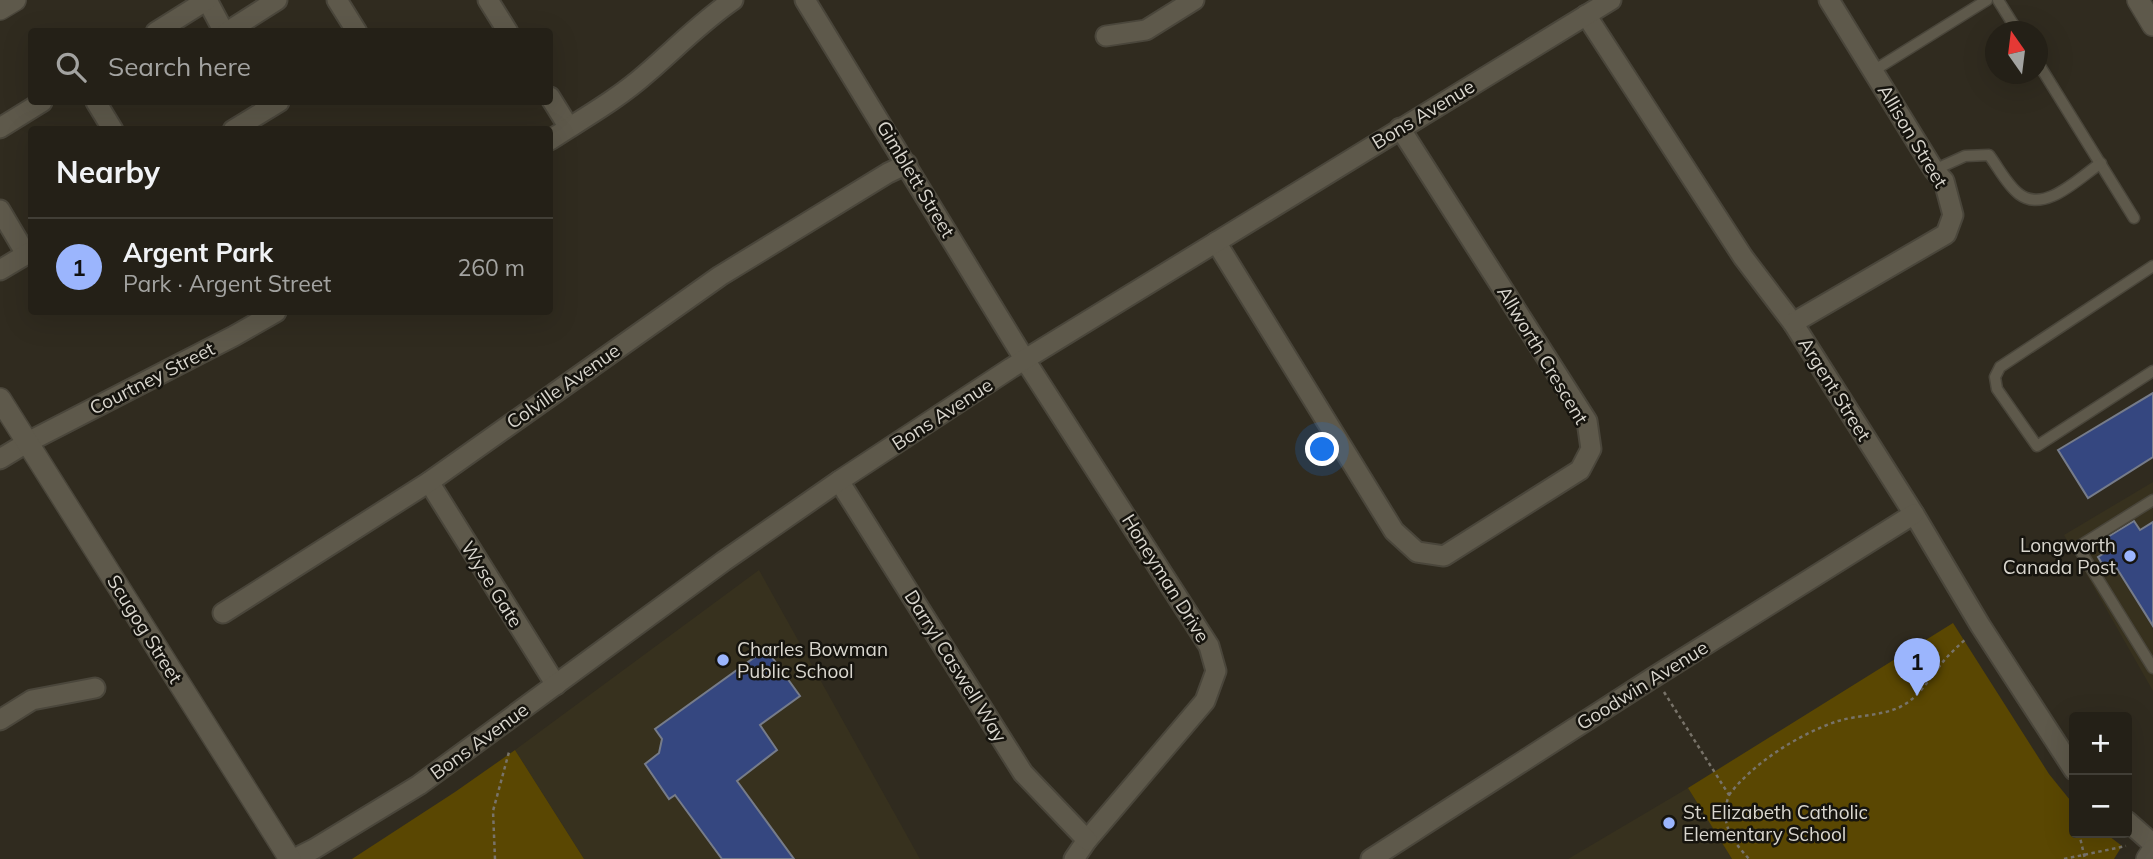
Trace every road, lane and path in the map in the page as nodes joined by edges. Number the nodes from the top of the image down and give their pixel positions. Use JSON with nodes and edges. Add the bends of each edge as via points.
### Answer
{"nodes":[{"id":1,"x":15,"y":0,"type":"edge"},
{"id":2,"x":207,"y":0,"type":"edge"},
{"id":3,"x":277,"y":0,"type":"edge"},
{"id":4,"x":337,"y":0,"type":"edge"},
{"id":5,"x":488,"y":0,"type":"edge"},
{"id":6,"x":733,"y":0,"type":"edge"},
{"id":7,"x":805,"y":0,"type":"edge"},
{"id":8,"x":1194,"y":0,"type":"edge"},
{"id":9,"x":1611,"y":0,"type":"edge"},
{"id":10,"x":1829,"y":0,"type":"edge"},
{"id":11,"x":1987,"y":0,"type":"edge"},
{"id":12,"x":1998,"y":0,"type":"edge"},
{"id":13,"x":2138,"y":0,"type":"edge"},
{"id":14,"x":0,"y":9,"type":"edge"},
{"id":15,"x":1586,"y":15,"type":"junction"},
{"id":16,"x":2011,"y":21,"type":"edge"},
{"id":17,"x":2153,"y":25,"type":"edge"},
{"id":18,"x":162,"y":28,"type":"edge"},
{"id":19,"x":224,"y":28,"type":"edge"},
{"id":20,"x":232,"y":28,"type":"edge"},
{"id":21,"x":354,"y":28,"type":"edge"},
{"id":22,"x":506,"y":28,"type":"edge"},
{"id":23,"x":1106,"y":36,"type":"dead end"},
{"id":24,"x":1873,"y":71,"type":"junction"},
{"id":25,"x":2048,"y":79,"type":"edge"},
{"id":26,"x":553,"y":102,"type":"edge"},
{"id":27,"x":38,"y":105,"type":"edge"},
{"id":28,"x":98,"y":105,"type":"edge"},
{"id":29,"x":270,"y":105,"type":"edge"},
{"id":30,"x":111,"y":126,"type":"edge"},
{"id":31,"x":239,"y":126,"type":"edge"},
{"id":32,"x":568,"y":126,"type":"junction"},
{"id":33,"x":0,"y":128,"type":"edge"},
{"id":34,"x":1400,"y":128,"type":"junction"},
{"id":35,"x":553,"y":137,"type":"edge"},
{"id":36,"x":2101,"y":163,"type":"junction"},
{"id":37,"x":907,"y":164,"type":"junction"},
{"id":38,"x":1934,"y":170,"type":"junction"},
{"id":39,"x":0,"y":210,"type":"edge"},
{"id":40,"x":2134,"y":218,"type":"dead end"},
{"id":41,"x":1216,"y":242,"type":"junction"},
{"id":42,"x":28,"y":252,"type":"edge"},
{"id":43,"x":28,"y":254,"type":"edge"},
{"id":44,"x":2153,"y":267,"type":"edge"},
{"id":45,"x":0,"y":270,"type":"edge"},
{"id":46,"x":270,"y":315,"type":"edge"},
{"id":47,"x":1793,"y":323,"type":"junction"},
{"id":48,"x":1025,"y":360,"type":"junction"},
{"id":49,"x":2153,"y":371,"type":"edge"},
{"id":50,"x":0,"y":399,"type":"edge"},
{"id":51,"x":28,"y":442,"type":"junction"},
{"id":52,"x":0,"y":459,"type":"edge"},
{"id":53,"x":839,"y":481,"type":"junction"},
{"id":54,"x":429,"y":482,"type":"junction"},
{"id":55,"x":2153,"y":500,"type":"edge"},
{"id":56,"x":1914,"y":514,"type":"junction"},
{"id":57,"x":223,"y":613,"type":"dead end"},
{"id":58,"x":1967,"y":638,"type":"dead end"},
{"id":59,"x":2153,"y":668,"type":"edge"},
{"id":60,"x":556,"y":685,"type":"junction"},
{"id":61,"x":1660,"y":686,"type":"dead end"},
{"id":62,"x":95,"y":688,"type":"dead end"},
{"id":63,"x":0,"y":720,"type":"edge"},
{"id":64,"x":509,"y":752,"type":"dead end"},
{"id":65,"x":2069,"y":762,"type":"edge"},
{"id":66,"x":1728,"y":795,"type":"junction"},
{"id":67,"x":2132,"y":825,"type":"edge"},
{"id":68,"x":2081,"y":838,"type":"edge"},
{"id":69,"x":1087,"y":840,"type":"junction"},
{"id":70,"x":2153,"y":844,"type":"edge"},
{"id":71,"x":2126,"y":846,"type":"dead end"},
{"id":72,"x":2153,"y":850,"type":"edge"},
{"id":73,"x":2085,"y":857,"type":"edge"},
{"id":74,"x":292,"y":859,"type":"edge"},
{"id":75,"x":495,"y":859,"type":"edge"},
{"id":76,"x":1074,"y":859,"type":"edge"},
{"id":77,"x":1371,"y":859,"type":"edge"},
{"id":78,"x":1749,"y":859,"type":"edge"},
{"id":79,"x":2064,"y":859,"type":"edge"},
{"id":80,"x":2147,"y":859,"type":"edge"}],
"edges":[{"from":1,"to":14,"type":"street"},
{"from":2,"to":18,"type":"street"},
{"from":2,"to":19,"type":"street"},
{"from":3,"to":20,"type":"street"},
{"from":4,"to":21,"type":"street"},
{"from":5,"to":22,"type":"street"},
{"from":6,"to":32,"type":"street","via":[[623,92]]},
{"from":7,"to":37,"type":"street","name":"Gimblett Street"},
{"from":8,"to":23,"type":"street","via":[[1146,30]]},
{"from":9,"to":15,"type":"street","name":"Bons Avenue"},
{"from":10,"to":24,"type":"street","name":"Allison Street"},
{"from":11,"to":24,"type":"lane"},
{"from":12,"to":16,"type":"lane"},
{"from":13,"to":17,"type":"street"},
{"from":15,"to":34,"type":"street","name":"Bons Avenue"},
{"from":15,"to":47,"type":"street","name":"Argent Street","via":[[1743,257]]},
{"from":24,"to":38,"type":"street","name":"Allison Street"},
{"from":25,"to":36,"type":"lane"},
{"from":26,"to":32,"type":"street"},
{"from":27,"to":33,"type":"street"},
{"from":28,"to":30,"type":"street"},
{"from":29,"to":31,"type":"street"},
{"from":32,"to":35,"type":"street"},
{"from":34,"to":41,"type":"street","name":"Bons Avenue"},
{"from":34,"to":41,"type":"street","name":"Allworth Crescent","via":[[1587,421],[1591,449],[1580,470],[1444,556],[1417,552],[1394,531]]},
{"from":36,"to":38,"type":"lane","via":[[2049,199],[2028,199],[2017,193],[1989,155],[1965,156]]},
{"from":36,"to":40,"type":"lane"},
{"from":37,"to":48,"type":"street","name":"Gimblett Street"},
{"from":37,"to":54,"type":"street","name":"Colville Avenue","via":[[720,276]]},
{"from":38,"to":47,"type":"street","name":"Allison Street","via":[[1944,181],[1953,215],[1946,234]]},
{"from":39,"to":42,"type":"street"},
{"from":41,"to":48,"type":"street","name":"Bons Avenue"},
{"from":43,"to":45,"type":"street"},
{"from":44,"to":49,"type":"lane","via":[[2000,367],[1995,377],[1997,389],[2037,446]]},
{"from":46,"to":51,"type":"street","name":"Courtney Street"},
{"from":47,"to":56,"type":"street","name":"Argent Street"},
{"from":48,"to":53,"type":"street","name":"Bons Avenue"},
{"from":48,"to":69,"type":"street","name":"Honeyman Drive","via":[[1209,646],[1216,671],[1205,701]]},
{"from":50,"to":51,"type":"street","name":"Scugog Street"},
{"from":51,"to":52,"type":"street","name":"Courtney Street"},
{"from":51,"to":74,"type":"street","name":"Scugog Street"},
{"from":53,"to":60,"type":"street","name":"Bons Avenue"},
{"from":53,"to":69,"type":"street","name":"Darryl Caswell Way","via":[[1023,773]]},
{"from":54,"to":57,"type":"street","name":"Colville Avenue"},
{"from":54,"to":60,"type":"street","name":"Wyse Gate"},
{"from":55,"to":59,"type":"lane","via":[[2078,547]]},
{"from":56,"to":65,"type":"street","name":"Argent Street"},
{"from":56,"to":77,"type":"street","name":"Goodwin Avenue"},
{"from":58,"to":66,"type":"path","via":[[1902,706],[1837,722],[1807,735],[1773,754]]},
{"from":60,"to":74,"type":"street","name":"Bons Avenue","via":[[419,785]]},
{"from":61,"to":66,"type":"path"},
{"from":62,"to":63,"type":"street","via":[[32,700]]},
{"from":64,"to":75,"type":"path","via":[[493,811]]},
{"from":66,"to":78,"type":"path","via":[[1723,815]]},
{"from":67,"to":70,"type":"street"},
{"from":68,"to":73,"type":"path"},
{"from":69,"to":76,"type":"street","name":"Honeyman Drive"},
{"from":71,"to":73,"type":"path"},
{"from":72,"to":80,"type":"street"},
{"from":73,"to":79,"type":"path"}]}
